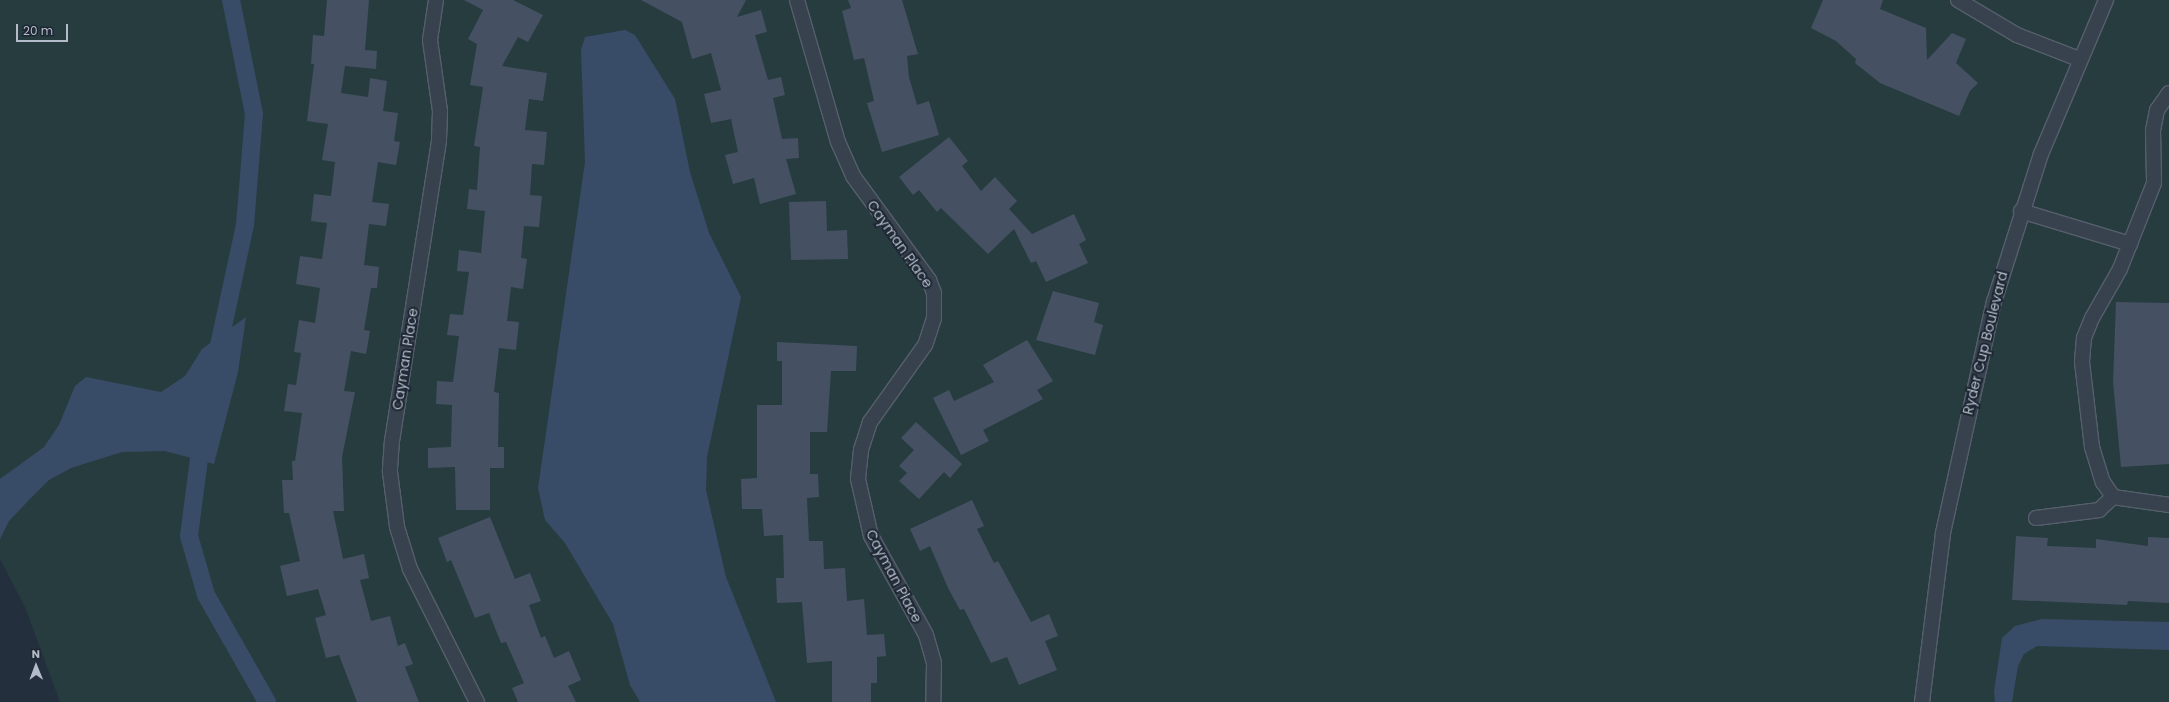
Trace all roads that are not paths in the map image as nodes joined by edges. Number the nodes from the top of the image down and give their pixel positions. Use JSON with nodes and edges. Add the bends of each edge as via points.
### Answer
{"nodes":[{"id":1,"x":436,"y":0,"type":"edge"},
{"id":2,"x":797,"y":0,"type":"edge"},
{"id":3,"x":1958,"y":0,"type":"edge"},
{"id":4,"x":2106,"y":0,"type":"edge"},
{"id":5,"x":2079,"y":59,"type":"junction"},
{"id":6,"x":2169,"y":93,"type":"edge"},
{"id":7,"x":2020,"y":211,"type":"junction"},
{"id":8,"x":2130,"y":244,"type":"junction"},
{"id":9,"x":2113,"y":497,"type":"junction"},
{"id":10,"x":2169,"y":505,"type":"edge"},
{"id":11,"x":2036,"y":518,"type":"dead end"},
{"id":12,"x":478,"y":702,"type":"edge"},
{"id":13,"x":933,"y":702,"type":"edge"},
{"id":14,"x":1922,"y":702,"type":"edge"}],
"edges":[{"from":1,"to":12,"type":"street","name":"Cayman Place","via":[[430,40],[440,111],[439,141],[392,440],[390,472],[397,526],[410,568]]},
{"from":2,"to":13,"type":"street","name":"Cayman Place","via":[[838,142],[853,176],[929,280],[934,293],[934,318],[925,345],[870,422],[861,450],[858,478],[871,536],[926,635],[934,663]]},
{"from":3,"to":5,"type":"street","via":[[2017,35]]},
{"from":4,"to":5,"type":"street","name":"Ryder Cup Boulevard"},
{"from":5,"to":7,"type":"street","name":"Ryder Cup Boulevard"},
{"from":6,"to":8,"type":"street","via":[[2157,110],[2153,130],[2154,183]]},
{"from":7,"to":8,"type":"street"},
{"from":7,"to":14,"type":"street","name":"Ryder Cup Boulevard","via":[[1994,302],[1959,448],[1932,594]]},
{"from":8,"to":9,"type":"street","via":[[2092,318],[2084,338],[2082,362],[2092,447]]},
{"from":9,"to":10,"type":"street"},
{"from":9,"to":11,"type":"street","via":[[2099,510]]}]}
